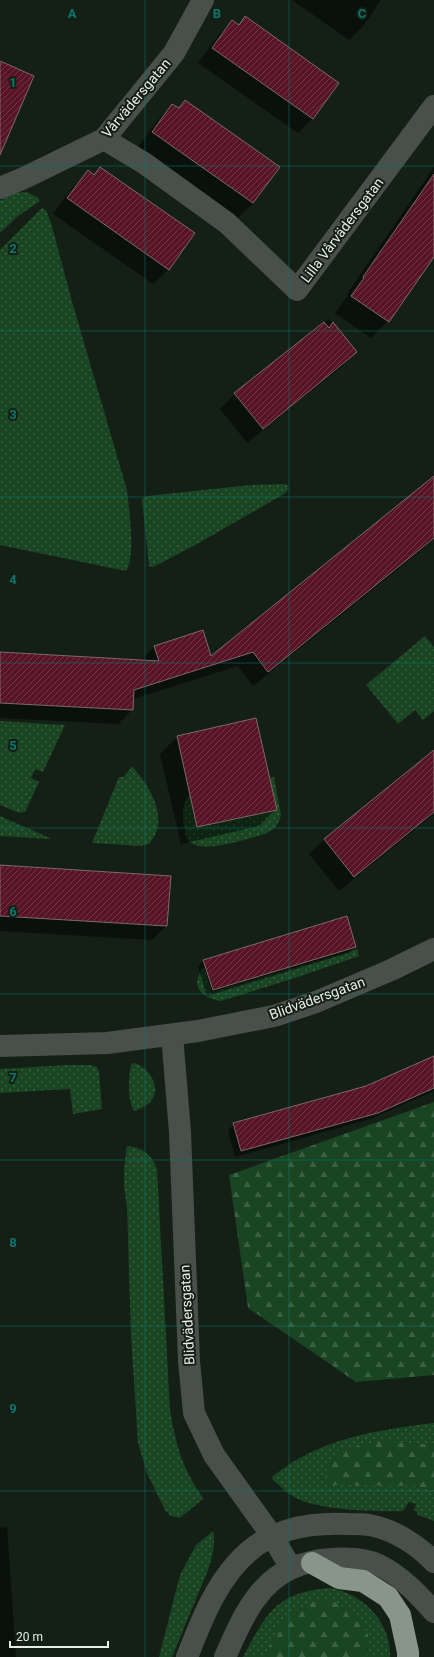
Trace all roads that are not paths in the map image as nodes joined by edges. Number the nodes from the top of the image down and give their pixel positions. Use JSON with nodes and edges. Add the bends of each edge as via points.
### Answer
{"nodes":[{"id":1,"x":203,"y":0,"type":"edge"},
{"id":2,"x":434,"y":106,"type":"edge"},
{"id":3,"x":104,"y":139,"type":"junction"},
{"id":4,"x":0,"y":188,"type":"edge"},
{"id":5,"x":434,"y":949,"type":"edge"},
{"id":6,"x":172,"y":1035,"type":"junction"},
{"id":7,"x":0,"y":1046,"type":"edge"},
{"id":8,"x":272,"y":1536,"type":"junction"},
{"id":9,"x":432,"y":1557,"type":"edge"},
{"id":10,"x":301,"y":1565,"type":"junction"},
{"id":11,"x":434,"y":1612,"type":"edge"},
{"id":12,"x":187,"y":1657,"type":"edge"},
{"id":13,"x":225,"y":1657,"type":"edge"},
{"id":14,"x":408,"y":1657,"type":"edge"}],
"edges":[{"from":1,"to":3,"type":"street","name":"Vårvädersgatan","via":[[174,52]]},
{"from":2,"to":3,"type":"street","name":"Lilla Vårvädersgatan","via":[[298,290],[227,223],[144,163]]},
{"from":3,"to":4,"type":"street","name":"Vårvädersgatan"},
{"from":5,"to":6,"type":"street","name":"Blidvädersgatan","via":[[316,1002],[274,1016]]},
{"from":6,"to":7,"type":"street","name":"Blidvädersgatan","via":[[107,1043]]},
{"from":6,"to":8,"type":"street","name":"Blidvädersgatan","via":[[180,1132],[189,1361],[194,1413],[214,1455]]},
{"from":8,"to":9,"type":"street","via":[[300,1526],[332,1523],[369,1525],[399,1535]]},
{"from":8,"to":10,"type":"street","name":"Blidvädersgatan"},
{"from":8,"to":12,"type":"street","via":[[253,1547],[236,1563],[214,1594]]},
{"from":10,"to":11,"type":"street","via":[[341,1558],[362,1559],[379,1565],[400,1577]]},
{"from":10,"to":13,"type":"street","via":[[273,1580],[256,1598]]},
{"from":10,"to":14,"type":"highway","via":[[338,1578],[363,1581],[388,1597],[400,1615]]}]}
